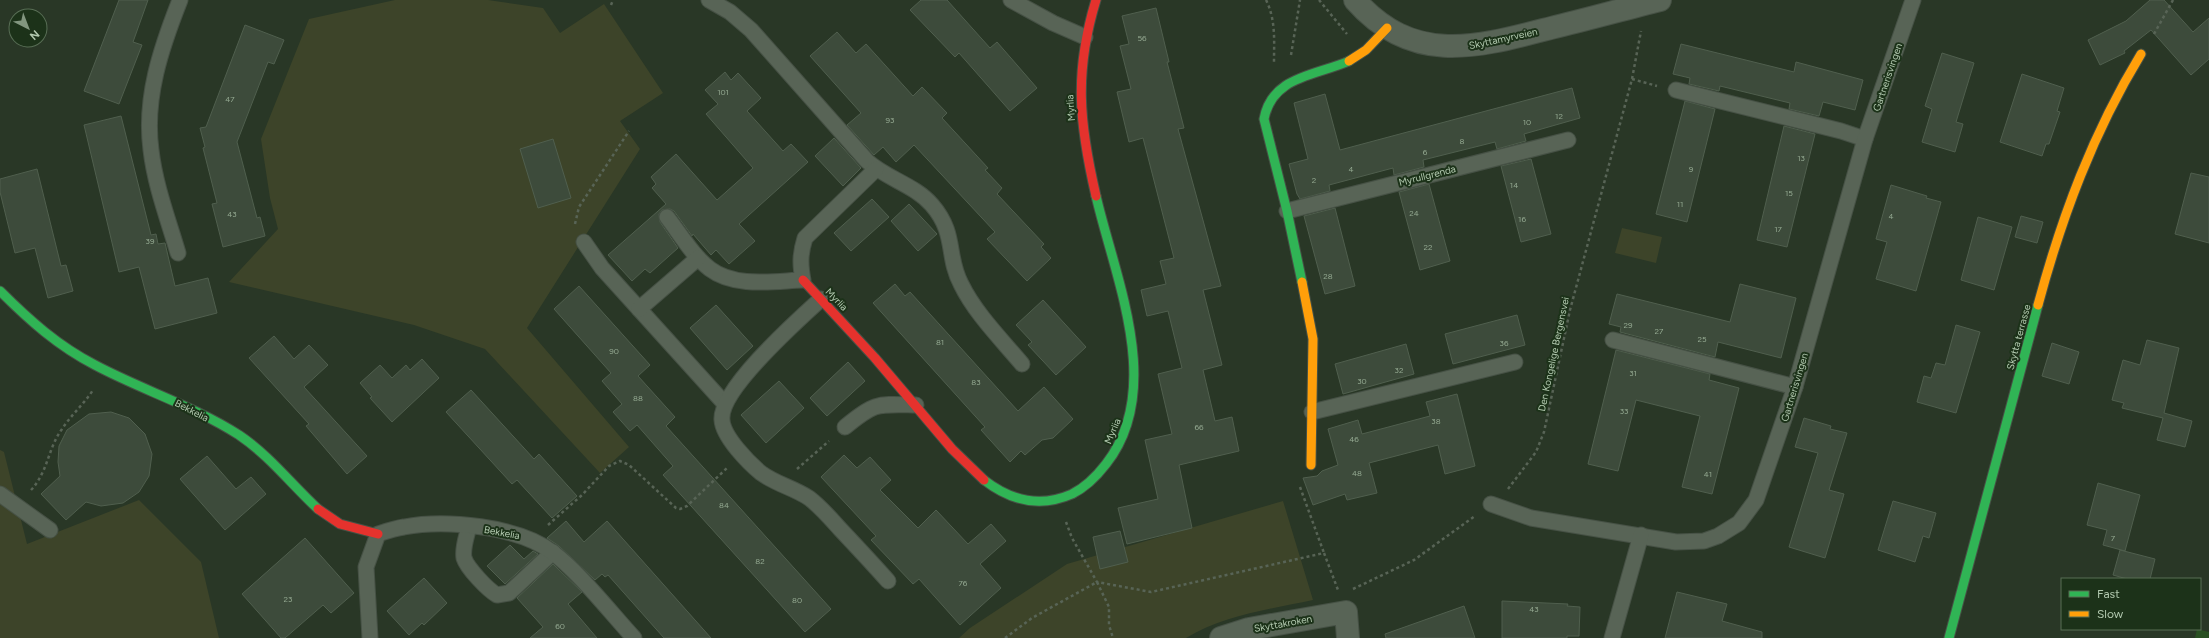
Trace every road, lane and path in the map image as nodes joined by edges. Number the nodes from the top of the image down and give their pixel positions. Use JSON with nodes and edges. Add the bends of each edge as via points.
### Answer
{"nodes":[{"id":1,"x":180,"y":0,"type":"edge"},
{"id":2,"x":613,"y":0,"type":"edge"},
{"id":3,"x":709,"y":0,"type":"edge"},
{"id":4,"x":1011,"y":0,"type":"edge"},
{"id":5,"x":1096,"y":0,"type":"edge"},
{"id":6,"x":1266,"y":0,"type":"edge"},
{"id":7,"x":1300,"y":0,"type":"edge"},
{"id":8,"x":1319,"y":0,"type":"edge"},
{"id":9,"x":1355,"y":0,"type":"edge"},
{"id":10,"x":1660,"y":0,"type":"edge"},
{"id":11,"x":1913,"y":0,"type":"edge"},
{"id":12,"x":2173,"y":0,"type":"edge"},
{"id":13,"x":611,"y":5,"type":"dead end"},
{"id":14,"x":1642,"y":26,"type":"dead end"},
{"id":15,"x":1387,"y":28,"type":"junction"},
{"id":16,"x":1085,"y":37,"type":"junction"},
{"id":17,"x":1365,"y":50,"type":"junction"},
{"id":18,"x":2140,"y":54,"type":"joint"},
{"id":19,"x":1290,"y":82,"type":"junction"},
{"id":20,"x":1676,"y":90,"type":"dead end"},
{"id":21,"x":1273,"y":93,"type":"junction"},
{"id":22,"x":629,"y":131,"type":"dead end"},
{"id":23,"x":1865,"y":139,"type":"junction"},
{"id":24,"x":1568,"y":140,"type":"dead end"},
{"id":25,"x":876,"y":169,"type":"junction"},
{"id":26,"x":1287,"y":211,"type":"junction"},
{"id":27,"x":668,"y":217,"type":"dead end"},
{"id":28,"x":584,"y":242,"type":"joint"},
{"id":29,"x":178,"y":253,"type":"dead end"},
{"id":30,"x":698,"y":258,"type":"junction"},
{"id":31,"x":803,"y":280,"type":"junction"},
{"id":32,"x":0,"y":291,"type":"edge"},
{"id":33,"x":821,"y":298,"type":"junction"},
{"id":34,"x":639,"y":309,"type":"junction"},
{"id":35,"x":1613,"y":340,"type":"dead end"},
{"id":36,"x":1515,"y":362,"type":"dead end"},
{"id":37,"x":1022,"y":364,"type":"dead end"},
{"id":38,"x":103,"y":368,"type":"junction"},
{"id":39,"x":1795,"y":387,"type":"junction"},
{"id":40,"x":724,"y":404,"type":"junction"},
{"id":41,"x":916,"y":405,"type":"junction"},
{"id":42,"x":1312,"y":412,"type":"junction"},
{"id":43,"x":845,"y":428,"type":"joint"},
{"id":44,"x":742,"y":454,"type":"junction"},
{"id":45,"x":1311,"y":465,"type":"joint"},
{"id":46,"x":782,"y":485,"type":"junction"},
{"id":47,"x":0,"y":494,"type":"edge"},
{"id":48,"x":1058,"y":499,"type":"junction"},
{"id":49,"x":15,"y":504,"type":"junction"},
{"id":50,"x":1491,"y":504,"type":"junction"},
{"id":51,"x":469,"y":526,"type":"junction"},
{"id":52,"x":50,"y":530,"type":"dead end"},
{"id":53,"x":378,"y":534,"type":"junction"},
{"id":54,"x":1641,"y":536,"type":"junction"},
{"id":55,"x":540,"y":543,"type":"junction"},
{"id":56,"x":553,"y":552,"type":"junction"},
{"id":57,"x":1324,"y":553,"type":"junction"},
{"id":58,"x":888,"y":581,"type":"dead end"},
{"id":59,"x":1096,"y":582,"type":"junction"},
{"id":60,"x":1343,"y":603,"type":"junction"},
{"id":61,"x":370,"y":638,"type":"edge"},
{"id":62,"x":634,"y":638,"type":"edge"},
{"id":63,"x":1005,"y":638,"type":"edge"},
{"id":64,"x":1113,"y":638,"type":"edge"},
{"id":65,"x":1221,"y":638,"type":"edge"},
{"id":66,"x":1348,"y":638,"type":"edge"},
{"id":67,"x":1612,"y":638,"type":"edge"},
{"id":68,"x":1949,"y":638,"type":"edge"}],
"edges":[{"from":1,"to":29,"type":"lane","via":[[151,90],[149,120],[156,180]]},
{"from":2,"to":13,"type":"path"},
{"from":3,"to":25,"type":"lane","via":[[730,12],[751,30]]},
{"from":4,"to":16,"type":"lane"},
{"from":5,"to":16,"type":"street","name":"Myrlia"},
{"from":6,"to":21,"type":"path","via":[[1272,13]]},
{"from":7,"to":19,"type":"path","via":[[1289,63]]},
{"from":8,"to":17,"type":"path","via":[[1340,28]]},
{"from":9,"to":15,"type":"street","name":"Skyttamyrveien"},
{"from":10,"to":15,"type":"street","name":"Skyttamyrveien","via":[[1506,39],[1467,46],[1452,47],[1421,42]]},
{"from":11,"to":23,"type":"lane","name":"Gartnerisvingen"},
{"from":12,"to":18,"type":"path","via":[[2162,22]]},
{"from":14,"to":50,"type":"path","name":"Den Kongelige Bergensvei","via":[[1632,79],[1570,310],[1544,432],[1527,467],[1515,483]]},
{"from":15,"to":17,"type":"street"},
{"from":16,"to":48,"type":"street","name":"Myrlia","via":[[1079,85],[1084,143],[1131,343],[1132,410],[1127,428],[1111,459],[1094,480],[1082,489]]},
{"from":17,"to":19,"type":"street","via":[[1339,66]]},
{"from":18,"to":68,"type":"street","name":"Skytta terrasse","via":[[2094,136],[2064,217],[2032,325]]},
{"from":19,"to":21,"type":"street"},
{"from":20,"to":23,"type":"lane"},
{"from":21,"to":26,"type":"street","via":[[1265,108],[1264,119]]},
{"from":22,"to":28,"type":"path","via":[[576,213],[576,227]]},
{"from":23,"to":39,"type":"lane","name":"Gartnerisvingen"},
{"from":24,"to":26,"type":"lane","name":"Myrullgrenda"},
{"from":25,"to":31,"type":"lane","via":[[805,238],[800,252]]},
{"from":25,"to":37,"type":"lane","via":[[909,186],[932,204],[950,236],[960,283],[975,306]]},
{"from":26,"to":42,"type":"street","via":[[1313,339]]},
{"from":27,"to":30,"type":"lane"},
{"from":28,"to":34,"type":"lane","via":[[602,268]]},
{"from":30,"to":31,"type":"lane","via":[[726,278],[754,281]]},
{"from":30,"to":34,"type":"lane"},
{"from":31,"to":33,"type":"street","name":"Myrlia"},
{"from":32,"to":38,"type":"street","name":"Bekkelia","via":[[54,340]]},
{"from":33,"to":40,"type":"lane","via":[[774,344]]},
{"from":33,"to":41,"type":"street","name":"Myrlia"},
{"from":34,"to":40,"type":"lane"},
{"from":35,"to":39,"type":"lane"},
{"from":36,"to":42,"type":"lane"},
{"from":38,"to":49,"type":"path","via":[[96,386],[83,406],[62,429],[40,478]]},
{"from":38,"to":53,"type":"street","name":"Bekkelia","via":[[226,427],[261,452],[330,518],[351,528]]},
{"from":39,"to":54,"type":"lane","name":"Gartnerisvingen","via":[[1756,500],[1739,523],[1704,541],[1676,542]]},
{"from":40,"to":44,"type":"lane","via":[[722,422],[726,433]]},
{"from":41,"to":43,"type":"lane","via":[[879,405],[870,408]]},
{"from":41,"to":48,"type":"street","name":"Myrlia","via":[[973,471],[995,489],[1020,501],[1045,502]]},
{"from":42,"to":45,"type":"street"},
{"from":43,"to":46,"type":"path","via":[[796,469]]},
{"from":44,"to":46,"type":"lane","via":[[762,473]]},
{"from":44,"to":55,"type":"path","via":[[687,506],[680,509],[629,465],[617,462],[609,466],[582,495],[549,523]]},
{"from":45,"to":57,"type":"path","via":[[1295,474]]},
{"from":46,"to":58,"type":"lane","via":[[809,498]]},
{"from":47,"to":49,"type":"lane"},
{"from":48,"to":59,"type":"path","via":[[1072,538]]},
{"from":49,"to":52,"type":"lane"},
{"from":50,"to":54,"type":"lane","name":"Gartnerisvingen","via":[[1532,518]]},
{"from":50,"to":60,"type":"path","name":"Den Kongelige Bergensvei","via":[[1414,560]]},
{"from":51,"to":53,"type":"lane","name":"Bekkelia","via":[[425,524]]},
{"from":51,"to":55,"type":"lane","name":"Bekkelia","via":[[510,532]]},
{"from":51,"to":56,"type":"lane","via":[[464,558],[471,570],[497,595],[509,593]]},
{"from":53,"to":61,"type":"lane","via":[[366,567]]},
{"from":54,"to":67,"type":"lane"},
{"from":55,"to":56,"type":"lane","name":"Bekkelia"},
{"from":56,"to":62,"type":"lane","name":"Bekkelia"},
{"from":57,"to":59,"type":"path","via":[[1151,592]]},
{"from":57,"to":60,"type":"path"},
{"from":59,"to":63,"type":"path","via":[[1032,618]]},
{"from":59,"to":64,"type":"path","via":[[1109,607],[1109,626]]},
{"from":60,"to":65,"type":"street","name":"Skyttakroken"},
{"from":60,"to":66,"type":"street"}]}
